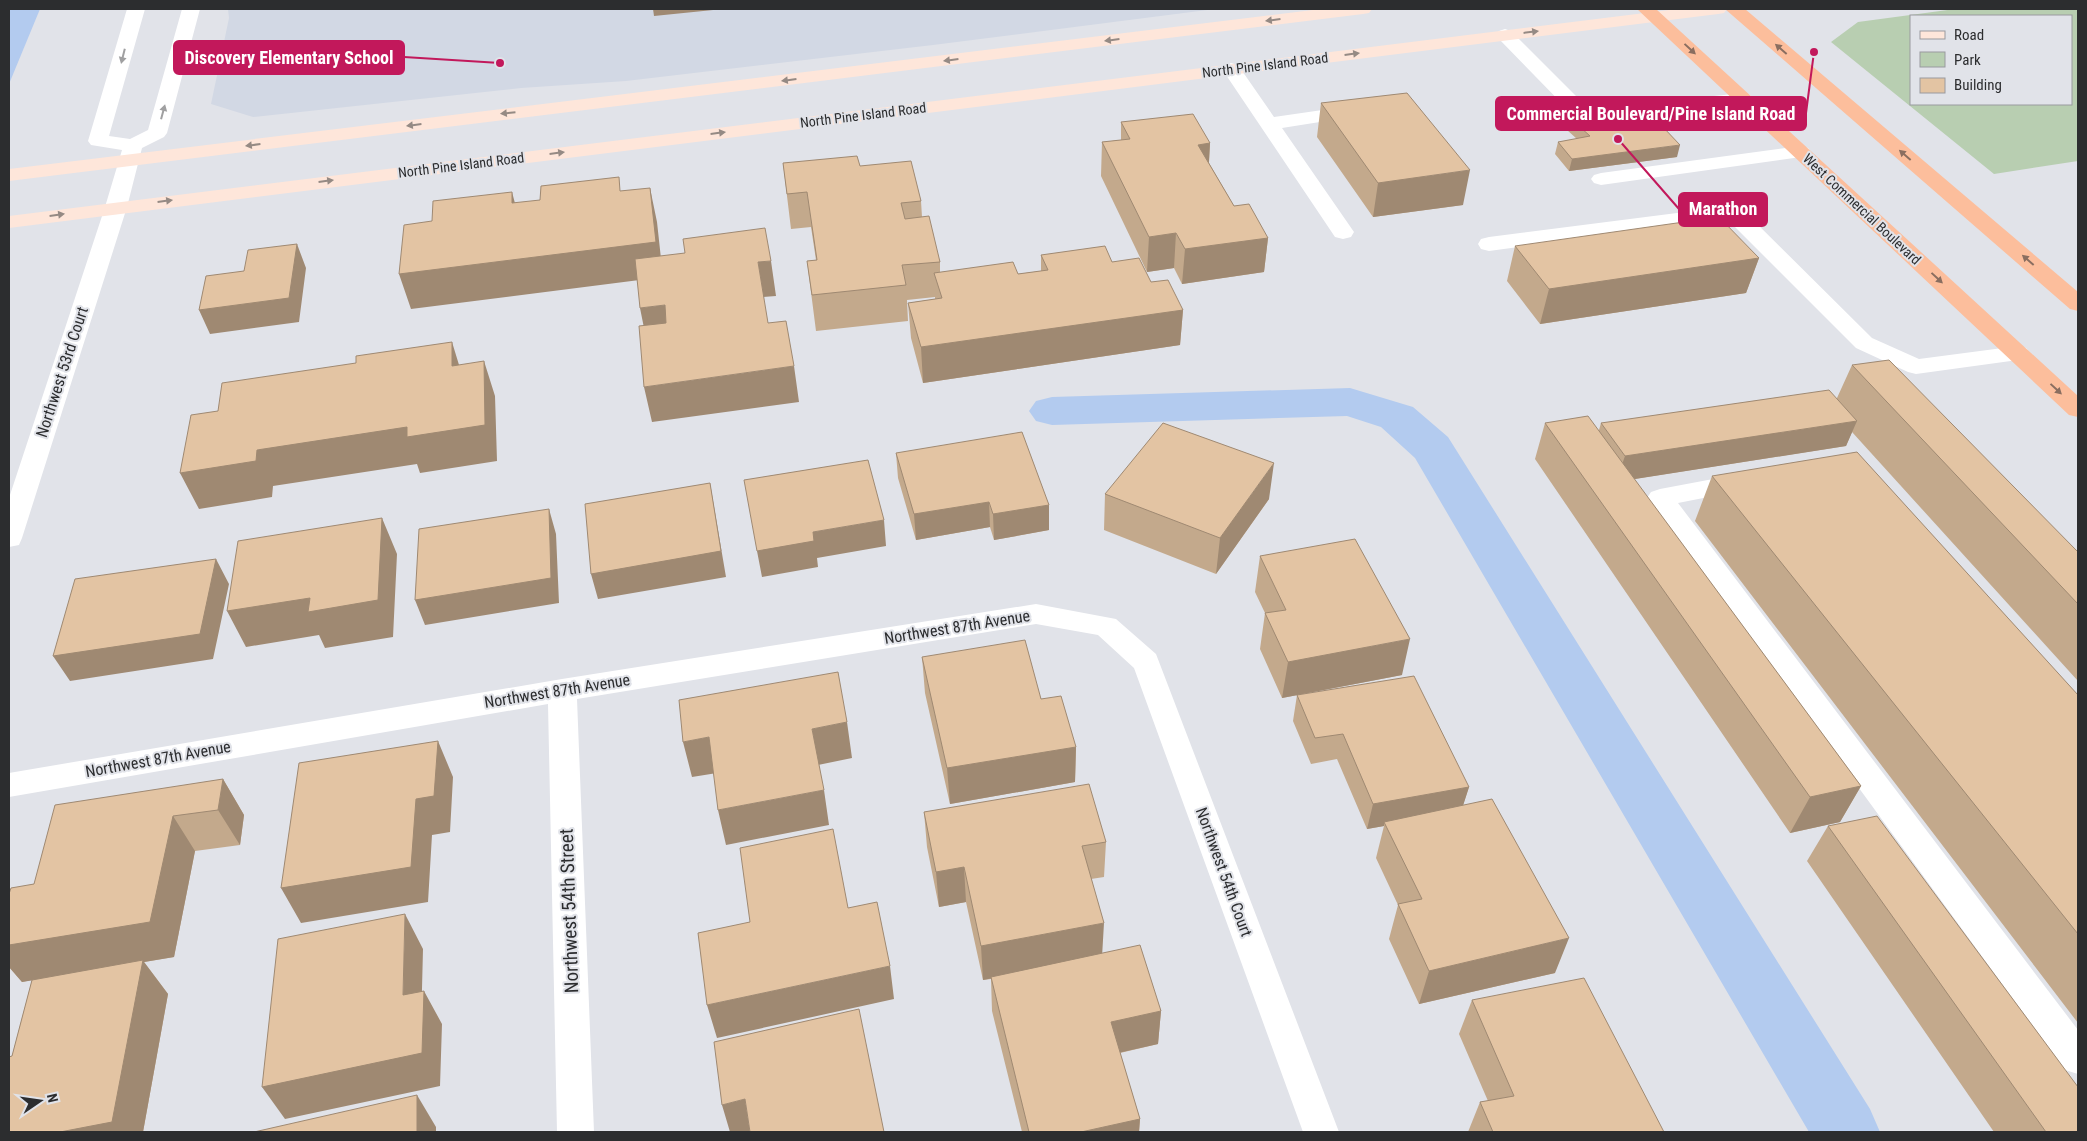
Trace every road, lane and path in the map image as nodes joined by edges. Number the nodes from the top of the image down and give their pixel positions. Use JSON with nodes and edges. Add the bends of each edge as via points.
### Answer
{"nodes":[{"id":1,"x":136,"y":9,"type":"edge"},
{"id":2,"x":192,"y":9,"type":"edge"},
{"id":3,"x":1363,"y":9,"type":"edge"},
{"id":4,"x":1718,"y":9,"type":"edge"},
{"id":5,"x":1734,"y":9,"type":"edge"},
{"id":6,"x":1650,"y":12,"type":"edge"},
{"id":7,"x":1505,"y":35,"type":"junction"},
{"id":8,"x":1231,"y":70,"type":"junction"},
{"id":9,"x":1743,"y":99,"type":"junction"},
{"id":10,"x":1374,"y":109,"type":"edge"},
{"id":11,"x":1269,"y":124,"type":"junction"},
{"id":12,"x":1801,"y":152,"type":"junction"},
{"id":13,"x":130,"y":153,"type":"junction"},
{"id":14,"x":9,"y":175,"type":"edge"},
{"id":15,"x":1601,"y":179,"type":"dead end"},
{"id":16,"x":116,"y":207,"type":"junction"},
{"id":17,"x":9,"y":222,"type":"edge"},
{"id":18,"x":1344,"y":232,"type":"dead end"},
{"id":19,"x":1489,"y":244,"type":"dead end"},
{"id":20,"x":2078,"y":304,"type":"edge"},
{"id":21,"x":2018,"y":353,"type":"junction"},
{"id":22,"x":2078,"y":409,"type":"edge"},
{"id":23,"x":1772,"y":476,"type":"edge"},
{"id":24,"x":9,"y":538,"type":"edge"},
{"id":25,"x":1106,"y":626,"type":"joint"},
{"id":26,"x":562,"y":690,"type":"junction"},
{"id":27,"x":9,"y":785,"type":"edge"},
{"id":28,"x":2078,"y":1058,"type":"edge"},
{"id":29,"x":576,"y":1132,"type":"edge"},
{"id":30,"x":1321,"y":1132,"type":"edge"}],
"edges":[{"from":1,"to":13,"type":"street","one_way":true,"via":[[98,140]]},
{"from":13,"to":2,"type":"street","one_way":true,"via":[[157,133]]},
{"from":3,"to":13,"type":"main road","one_way":true},
{"from":4,"to":6,"type":"main road","name":"North Pine Island Road"},
{"from":20,"to":5,"type":"highway","one_way":true},
{"from":7,"to":6,"type":"main road","name":"North Pine Island Road","one_way":true},
{"from":6,"to":9,"type":"highway","name":"West Commercial Boulevard","one_way":true},
{"from":8,"to":7,"type":"main road","name":"North Pine Island Road","one_way":true},
{"from":7,"to":9,"type":"street","via":[[1584,115]]},
{"from":8,"to":11,"type":"street"},
{"from":16,"to":8,"type":"main road","name":"North Pine Island Road","one_way":true},
{"from":9,"to":12,"type":"highway","name":"West Commercial Boulevard"},
{"from":10,"to":11,"type":"street"},
{"from":11,"to":18,"type":"street"},
{"from":12,"to":15,"type":"street"},
{"from":12,"to":21,"type":"highway","name":"West Commercial Boulevard","one_way":true},
{"from":13,"to":14,"type":"main road"},
{"from":13,"to":16,"type":"street"},
{"from":17,"to":16,"type":"main road","name":"North Pine Island Road","one_way":true},
{"from":16,"to":24,"type":"street","name":"Northwest 53rd Court"},
{"from":19,"to":21,"type":"street","via":[[1732,212],[1864,344],[1916,367]]},
{"from":21,"to":22,"type":"highway","name":"West Commercial Boulevard","one_way":true},
{"from":23,"to":28,"type":"street","via":[[1660,498]]},
{"from":25,"to":26,"type":"street","name":"Northwest 87th Avenue","via":[[1036,614]]},
{"from":25,"to":30,"type":"street","name":"Northwest 54th Court","via":[[1146,662]]},
{"from":26,"to":27,"type":"street","name":"Northwest 87th Avenue"},
{"from":26,"to":29,"type":"street","name":"Northwest 54th Street"}]}
